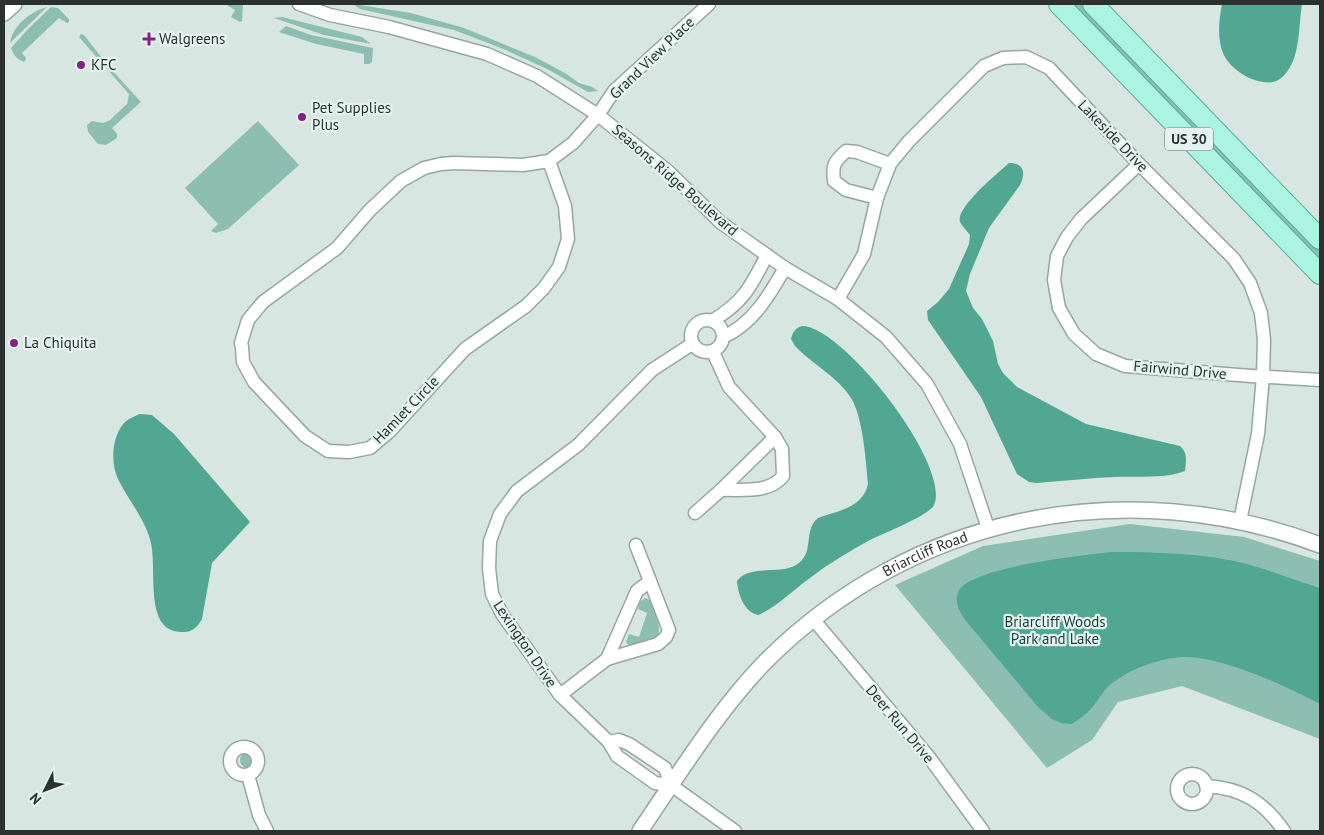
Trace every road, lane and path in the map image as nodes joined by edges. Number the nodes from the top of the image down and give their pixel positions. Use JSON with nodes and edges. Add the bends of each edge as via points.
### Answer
{"nodes":[{"id":1,"x":14,"y":4,"type":"edge"},
{"id":2,"x":300,"y":4,"type":"edge"},
{"id":3,"x":709,"y":4,"type":"edge"},
{"id":4,"x":1059,"y":4,"type":"edge"},
{"id":5,"x":1093,"y":4,"type":"edge"},
{"id":6,"x":331,"y":10,"type":"edge"},
{"id":7,"x":4,"y":13,"type":"edge"},
{"id":8,"x":598,"y":115,"type":"junction"},
{"id":9,"x":548,"y":161,"type":"junction"},
{"id":10,"x":890,"y":164,"type":"junction"},
{"id":11,"x":1139,"y":164,"type":"junction"},
{"id":12,"x":877,"y":198,"type":"junction"},
{"id":13,"x":1320,"y":239,"type":"edge"},
{"id":14,"x":767,"y":255,"type":"junction"},
{"id":15,"x":786,"y":268,"type":"junction"},
{"id":16,"x":1320,"y":274,"type":"edge"},
{"id":17,"x":838,"y":299,"type":"junction"},
{"id":18,"x":712,"y":321,"type":"junction"},
{"id":19,"x":723,"y":336,"type":"junction"},
{"id":20,"x":692,"y":344,"type":"junction"},
{"id":21,"x":713,"y":352,"type":"junction"},
{"id":22,"x":1263,"y":376,"type":"junction"},
{"id":23,"x":1320,"y":380,"type":"edge"},
{"id":24,"x":775,"y":437,"type":"junction"},
{"id":25,"x":722,"y":490,"type":"junction"},
{"id":26,"x":695,"y":513,"type":"dead end"},
{"id":27,"x":1240,"y":521,"type":"junction"},
{"id":28,"x":988,"y":528,"type":"junction"},
{"id":29,"x":1320,"y":545,"type":"edge"},
{"id":30,"x":636,"y":546,"type":"dead end"},
{"id":31,"x":650,"y":581,"type":"junction"},
{"id":32,"x":813,"y":619,"type":"junction"},
{"id":33,"x":607,"y":659,"type":"junction"},
{"id":34,"x":560,"y":695,"type":"junction"},
{"id":35,"x":248,"y":775,"type":"dead end"},
{"id":36,"x":671,"y":785,"type":"junction"},
{"id":37,"x":1206,"y":786,"type":"dead end"},
{"id":38,"x":268,"y":831,"type":"edge"},
{"id":39,"x":640,"y":831,"type":"edge"},
{"id":40,"x":736,"y":831,"type":"edge"},
{"id":41,"x":983,"y":831,"type":"edge"},
{"id":42,"x":1284,"y":831,"type":"edge"}],
"edges":[{"from":1,"to":7,"type":"street"},
{"from":2,"to":6,"type":"street","name":"Seasons Ridge Boulevard"},
{"from":3,"to":8,"type":"street","name":"Grand View Place","via":[[614,91]]},
{"from":4,"to":16,"type":"main road","number":"US 30"},
{"from":5,"to":13,"type":"main road","number":"US 30"},
{"from":6,"to":8,"type":"street","name":"Seasons Ridge Boulevard","via":[[487,54],[537,76]]},
{"from":8,"to":9,"type":"street","name":"Hamlet Circle","via":[[573,142]]},
{"from":8,"to":14,"type":"street","name":"Seasons Ridge Boulevard","via":[[669,172],[720,222]]},
{"from":9,"to":9,"type":"street","name":"Hamlet Circle","via":[[523,165],[441,164],[424,168],[401,181],[336,248],[262,302],[248,320],[242,347],[244,362],[254,382],[305,436],[328,451],[370,448],[465,349],[526,306],[559,267],[568,239],[565,206]]},
{"from":10,"to":11,"type":"street","name":"Lakeside Drive","via":[[908,140],[984,66],[1002,58],[1026,57],[1049,68]]},
{"from":10,"to":12,"type":"street","name":"Lakeside Drive"},
{"from":10,"to":12,"type":"street","via":[[846,151],[833,168],[834,181],[846,190]]},
{"from":11,"to":22,"type":"street","name":"Lakeside Drive","via":[[1234,259],[1250,283],[1261,313]]},
{"from":11,"to":22,"type":"street","name":"Fairwind Drive","via":[[1081,219],[1057,256],[1054,280],[1059,308],[1074,334],[1096,354],[1126,366]]},
{"from":12,"to":17,"type":"street","name":"Lakeside Drive","via":[[864,254]]},
{"from":14,"to":15,"type":"street","name":"Seasons Ridge Boulevard"},
{"from":14,"to":18,"type":"street","via":[[745,295]]},
{"from":15,"to":17,"type":"street","name":"Seasons Ridge Boulevard"},
{"from":15,"to":19,"type":"street","via":[[750,319],[738,330]]},
{"from":17,"to":28,"type":"street","name":"Seasons Ridge Boulevard","via":[[886,337],[927,384],[960,444]]},
{"from":18,"to":19,"type":"street","via":[[720,327]]},
{"from":18,"to":20,"type":"street","via":[[701,321],[694,326],[690,335]]},
{"from":19,"to":21,"type":"street","via":[[720,347]]},
{"from":20,"to":21,"type":"street","via":[[700,351]]},
{"from":20,"to":34,"type":"street","name":"Lexington Drive","via":[[652,370],[578,446],[517,491],[500,514],[490,541],[492,594],[502,614]]},
{"from":21,"to":24,"type":"street","via":[[729,387]]},
{"from":22,"to":23,"type":"street","name":"Fairwind Drive"},
{"from":22,"to":27,"type":"street","name":"Lakeside Drive","via":[[1258,434]]},
{"from":24,"to":25,"type":"street"},
{"from":24,"to":25,"type":"street","via":[[782,450],[783,476],[777,484],[766,488]]},
{"from":25,"to":26,"type":"street"},
{"from":27,"to":28,"type":"street","name":"Briarcliff Road","via":[[1184,512],[1123,509],[1060,513]]},
{"from":27,"to":29,"type":"street","name":"Briarcliff Road"},
{"from":28,"to":32,"type":"street","name":"Briarcliff Road","via":[[893,567]]},
{"from":30,"to":31,"type":"street"},
{"from":31,"to":33,"type":"street","via":[[637,591]]},
{"from":31,"to":33,"type":"street","via":[[669,630],[666,637],[658,644]]},
{"from":32,"to":36,"type":"street","name":"Briarcliff Road","via":[[735,696]]},
{"from":32,"to":41,"type":"street","name":"Deer Run Drive","via":[[929,757]]},
{"from":33,"to":34,"type":"street"},
{"from":34,"to":36,"type":"street","name":"Lexington Drive","via":[[609,742],[617,756],[655,783]]},
{"from":35,"to":38,"type":"street","via":[[258,815]]},
{"from":36,"to":39,"type":"street","name":"Briarcliff Road"},
{"from":36,"to":40,"type":"street","name":"Lexington Drive"},
{"from":37,"to":42,"type":"street","via":[[1224,787],[1250,796]]}]}
